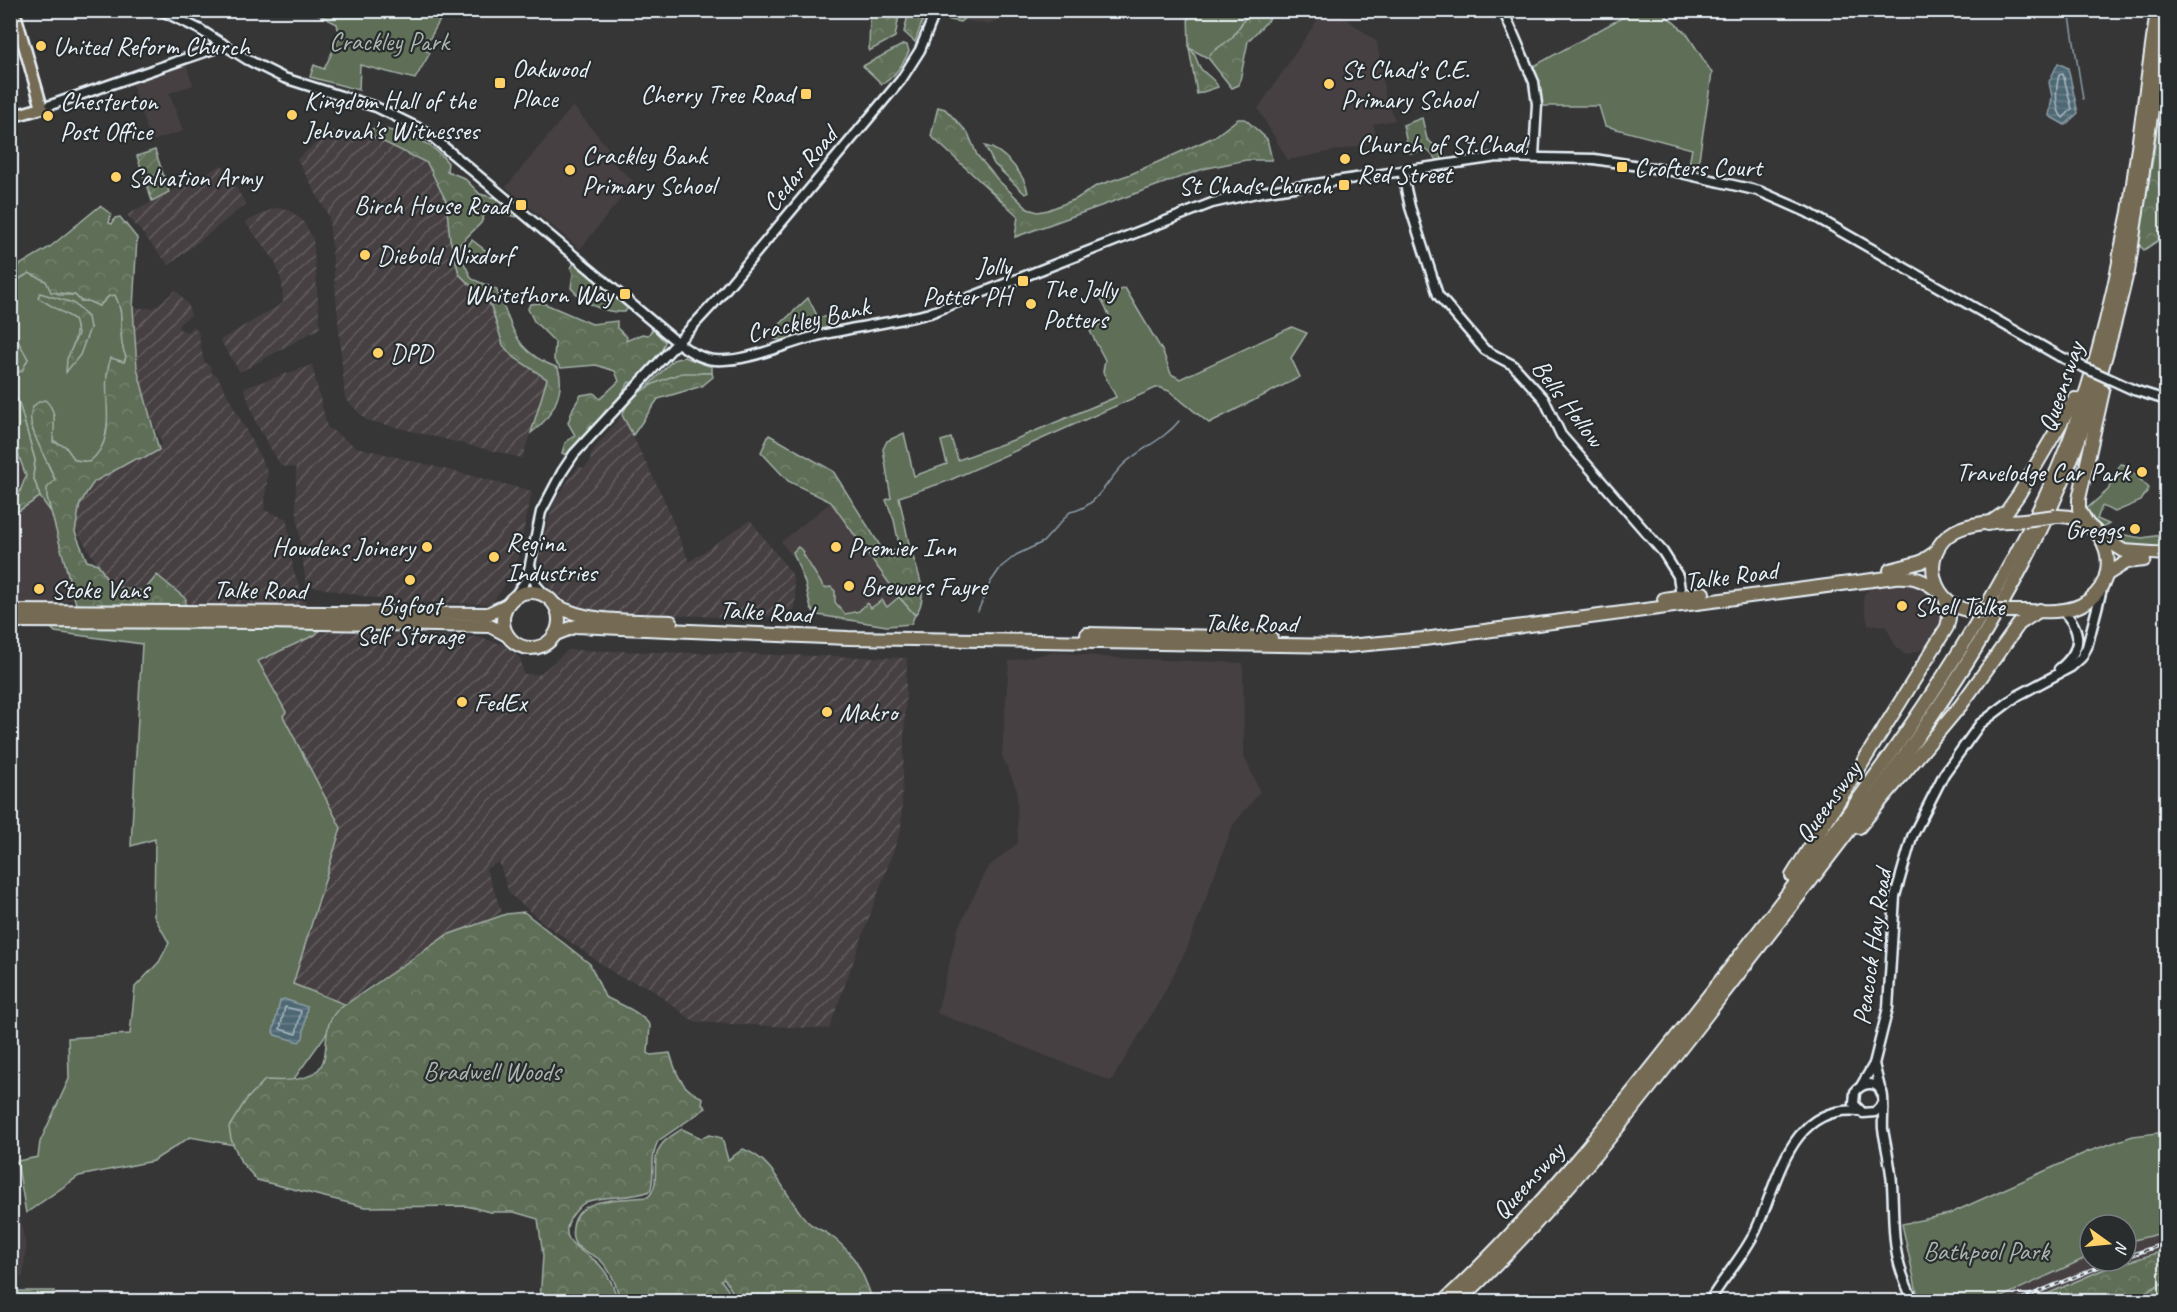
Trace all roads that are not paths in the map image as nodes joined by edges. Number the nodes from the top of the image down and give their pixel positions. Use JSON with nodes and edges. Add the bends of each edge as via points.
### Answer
{"nodes":[{"id":1,"x":14,"y":10,"type":"edge"},
{"id":2,"x":160,"y":10,"type":"edge"},
{"id":3,"x":936,"y":10,"type":"edge"},
{"id":4,"x":1503,"y":10,"type":"edge"},
{"id":5,"x":2157,"y":10,"type":"edge"},
{"id":6,"x":2166,"y":15,"type":"edge"},
{"id":7,"x":222,"y":43,"type":"junction"},
{"id":8,"x":42,"y":108,"type":"junction"},
{"id":9,"x":10,"y":117,"type":"edge"},
{"id":10,"x":1534,"y":156,"type":"junction"},
{"id":11,"x":1402,"y":171,"type":"junction"},
{"id":12,"x":2121,"y":253,"type":"junction"},
{"id":13,"x":2129,"y":264,"type":"junction"},
{"id":14,"x":678,"y":343,"type":"junction"},
{"id":15,"x":2166,"y":400,"type":"edge"},
{"id":16,"x":2087,"y":523,"type":"junction"},
{"id":17,"x":1988,"y":524,"type":"junction"},
{"id":18,"x":2103,"y":538,"type":"junction"},
{"id":19,"x":1936,"y":552,"type":"junction"},
{"id":20,"x":2166,"y":554,"type":"edge"},
{"id":21,"x":2166,"y":561,"type":"edge"},
{"id":22,"x":530,"y":565,"type":"junction"},
{"id":23,"x":2105,"y":578,"type":"junction"},
{"id":24,"x":545,"y":595,"type":"junction"},
{"id":25,"x":1681,"y":596,"type":"junction"},
{"id":26,"x":1942,"y":596,"type":"junction"},
{"id":27,"x":510,"y":601,"type":"junction"},
{"id":28,"x":555,"y":605,"type":"junction"},
{"id":29,"x":2061,"y":609,"type":"junction"},
{"id":30,"x":2040,"y":610,"type":"junction"},
{"id":31,"x":10,"y":611,"type":"edge"},
{"id":32,"x":304,"y":618,"type":"junction"},
{"id":33,"x":332,"y":618,"type":"junction"},
{"id":34,"x":10,"y":621,"type":"edge"},
{"id":35,"x":556,"y":634,"type":"junction"},
{"id":36,"x":507,"y":635,"type":"junction"},
{"id":37,"x":2045,"y":681,"type":"junction"},
{"id":38,"x":1772,"y":930,"type":"junction"},
{"id":39,"x":1735,"y":962,"type":"junction"},
{"id":40,"x":1874,"y":1064,"type":"junction"},
{"id":41,"x":1858,"y":1089,"type":"junction"},
{"id":42,"x":1881,"y":1092,"type":"junction"},
{"id":43,"x":1881,"y":1106,"type":"junction"},
{"id":44,"x":1843,"y":1109,"type":"junction"},
{"id":45,"x":1863,"y":1112,"type":"junction"},
{"id":46,"x":1883,"y":1128,"type":"junction"},
{"id":47,"x":1443,"y":1302,"type":"edge"},
{"id":48,"x":1458,"y":1302,"type":"edge"},
{"id":49,"x":1709,"y":1302,"type":"edge"},
{"id":50,"x":1914,"y":1302,"type":"edge"}],
"edges":[{"from":1,"to":8,"type":"main road"},
{"from":2,"to":7,"type":"street","name":"Crackley Bank"},
{"from":3,"to":14,"type":"street","name":"Cedar Road","via":[[920,50],[901,80]]},
{"from":4,"to":10,"type":"street","via":[[1534,82]]},
{"from":5,"to":12,"type":"highway"},
{"from":6,"to":13,"type":"highway"},
{"from":7,"to":8,"type":"street"},
{"from":7,"to":14,"type":"street","name":"Crackley Bank","via":[[274,74],[376,107],[425,131]]},
{"from":8,"to":9,"type":"main road"},
{"from":10,"to":11,"type":"street","name":"Crackley Bank","via":[[1497,157]]},
{"from":10,"to":15,"type":"street","bridge":true,"via":[[1649,167],[1778,198],[2059,356]]},
{"from":11,"to":14,"type":"street","name":"Crackley Bank","via":[[1212,203],[957,304],[897,322],[814,336],[749,356],[718,360],[697,355]]},
{"from":11,"to":25,"type":"street","name":"Bells Hollow","via":[[1438,295],[1485,350],[1513,365],[1544,399],[1561,435],[1663,552],[1678,576]]},
{"from":12,"to":17,"type":"highway","via":[[2090,362],[2072,406],[2007,511]]},
{"from":12,"to":39,"type":"highway","name":"Queensway","via":[[2099,348],[2071,430],[2047,492],[1996,592],[1923,710]]},
{"from":13,"to":16,"type":"highway","via":[[2126,293],[2079,499],[2079,509]]},
{"from":13,"to":38,"type":"highway","name":"Queensway","via":[[2093,400],[2052,505],[2007,594],[1940,702]]},
{"from":14,"to":22,"type":"street","name":"Cedar Road","via":[[562,471],[541,512]]},
{"from":16,"to":17,"type":"highway","name":"Talke Road","bridge":true,"via":[[2056,516]]},
{"from":16,"to":18,"type":"highway"},
{"from":17,"to":19,"type":"highway","name":"Talke Road","via":[[1954,532]]},
{"from":18,"to":20,"type":"highway","via":[[2124,551]]},
{"from":18,"to":23,"type":"highway","via":[[2109,560]]},
{"from":19,"to":25,"type":"highway","name":"Talke Road","via":[[1905,568]]},
{"from":19,"to":26,"type":"highway","via":[[1933,571]]},
{"from":21,"to":23,"type":"highway","via":[[2134,560]]},
{"from":22,"to":24,"type":"street","via":[[532,577]]},
{"from":22,"to":27,"type":"street","name":"Cedar Road","via":[[523,587]]},
{"from":23,"to":29,"type":"highway","name":"Talke Road","via":[[2095,594],[2082,604]]},
{"from":23,"to":37,"type":"street","name":"Peacock Hay Road","via":[[2084,652],[2071,667]]},
{"from":24,"to":27,"type":"highway","via":[[526,592]]},
{"from":24,"to":28,"type":"highway"},
{"from":25,"to":28,"type":"highway","name":"Talke Road","via":[[1347,638],[801,629],[590,618]]},
{"from":26,"to":30,"type":"highway","name":"Talke Road","bridge":true,"via":[[1957,608],[1975,611]]},
{"from":26,"to":35,"type":"highway","name":"Talke Road","via":[[1924,580],[1896,577],[1347,646],[859,639],[576,626]]},
{"from":26,"to":39,"type":"highway","via":[[1949,622],[1934,649]]},
{"from":27,"to":33,"type":"highway","name":"Talke Road","via":[[489,614]]},
{"from":27,"to":36,"type":"highway","via":[[502,620]]},
{"from":28,"to":35,"type":"highway","via":[[560,620]]},
{"from":29,"to":30,"type":"highway","name":"Talke Road"},
{"from":29,"to":37,"type":"street","name":"Peacock Hay Road","via":[[2077,628],[2078,645],[2073,656]]},
{"from":30,"to":38,"type":"highway","via":[[2019,624],[1961,705]]},
{"from":31,"to":32,"type":"highway","name":"Talke Road"},
{"from":32,"to":33,"type":"highway","name":"Talke Road"},
{"from":32,"to":34,"type":"highway","name":"Talke Road"},
{"from":33,"to":36,"type":"highway","name":"Talke Road","via":[[490,626]]},
{"from":35,"to":36,"type":"highway","via":[[544,645],[532,648],[519,646]]},
{"from":37,"to":40,"type":"street","name":"Peacock Hay Road","via":[[1980,724],[1944,774],[1916,828],[1895,896],[1888,1008]]},
{"from":38,"to":48,"type":"highway","name":"Queensway","via":[[1563,1192]]},
{"from":39,"to":47,"type":"highway","name":"Queensway","via":[[1546,1197]]},
{"from":40,"to":41,"type":"street"},
{"from":40,"to":42,"type":"street","name":"Peacock Hay Road"},
{"from":41,"to":42,"type":"street","via":[[1870,1084]]},
{"from":41,"to":44,"type":"street"},
{"from":41,"to":45,"type":"street","via":[[1853,1100]]},
{"from":42,"to":43,"type":"street","name":"Peacock Hay Road"},
{"from":43,"to":45,"type":"street","via":[[1875,1112]]},
{"from":43,"to":46,"type":"street","name":"Peacock Hay Road"},
{"from":44,"to":45,"type":"street"},
{"from":44,"to":49,"type":"street","via":[[1807,1128],[1790,1147],[1755,1232]]},
{"from":45,"to":46,"type":"street"},
{"from":46,"to":50,"type":"street","name":"Peacock Hay Road","via":[[1892,1184],[1894,1251]]}]}
